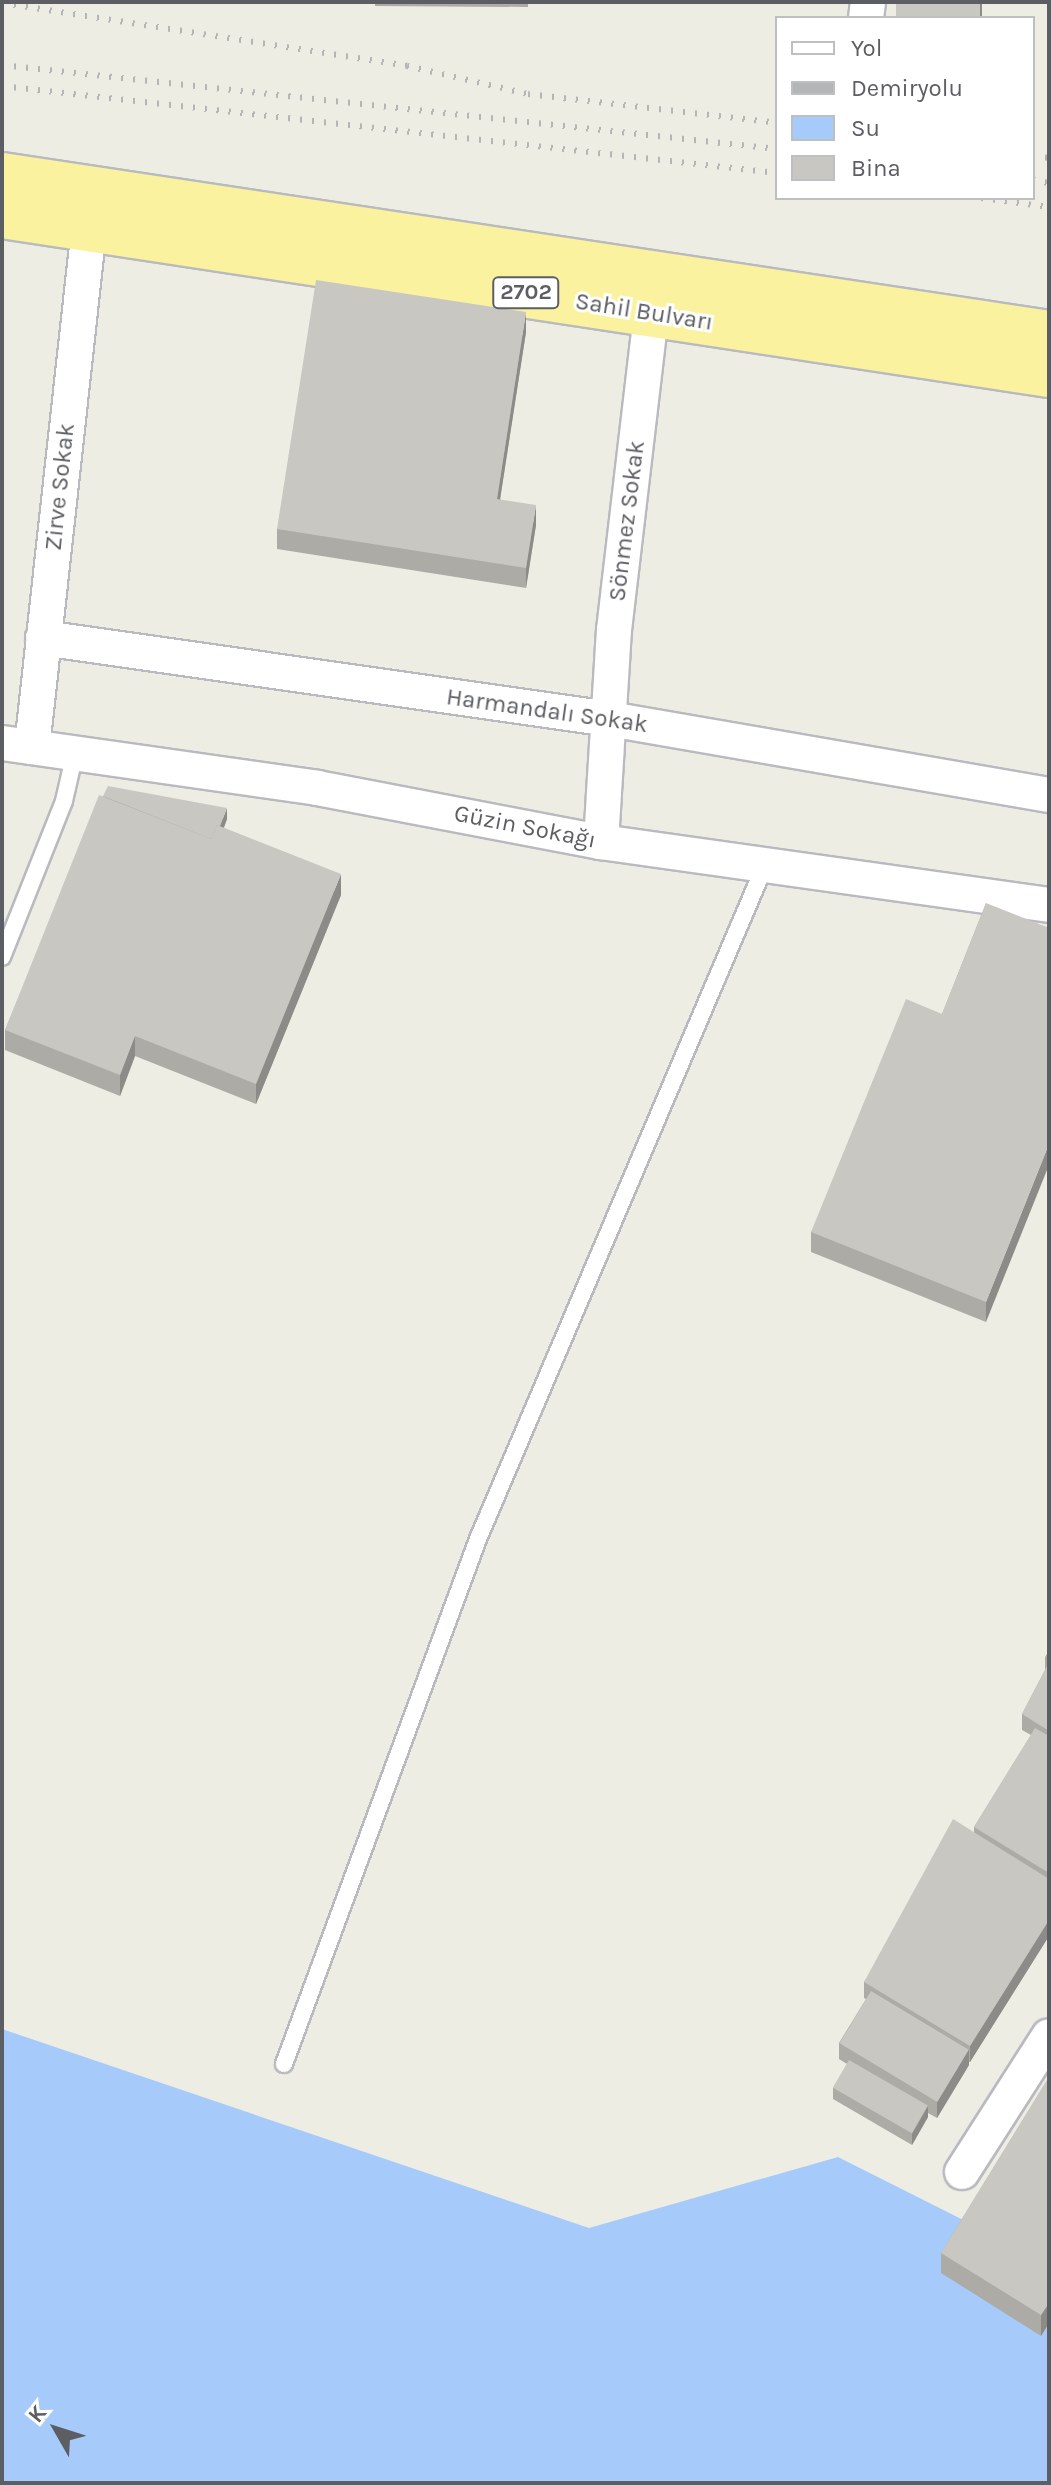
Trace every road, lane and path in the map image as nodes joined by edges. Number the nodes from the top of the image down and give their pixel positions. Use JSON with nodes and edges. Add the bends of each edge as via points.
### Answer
{"nodes":[{"id":1,"x":2,"y":175,"type":"edge"},
{"id":2,"x":2,"y":216,"type":"edge"},
{"id":3,"x":89,"y":228,"type":"junction"},
{"id":4,"x":748,"y":285,"type":"junction"},
{"id":5,"x":651,"y":313,"type":"junction"},
{"id":6,"x":1049,"y":333,"type":"edge"},
{"id":7,"x":1049,"y":375,"type":"edge"},
{"id":8,"x":43,"y":638,"type":"junction"},
{"id":9,"x":609,"y":719,"type":"junction"},
{"id":10,"x":17,"y":745,"type":"edge"},
{"id":11,"x":75,"y":753,"type":"junction"},
{"id":12,"x":1049,"y":795,"type":"edge"},
{"id":13,"x":601,"y":842,"type":"junction"},
{"id":14,"x":765,"y":865,"type":"junction"},
{"id":15,"x":1049,"y":905,"type":"edge"},
{"id":16,"x":2,"y":957,"type":"edge"},
{"id":17,"x":1049,"y":2036,"type":"edge"},
{"id":18,"x":284,"y":2064,"type":"dead end"},
{"id":19,"x":962,"y":2172,"type":"dead end"}],
"edges":[{"from":1,"to":4,"type":"highway","name":"Sahil Bulvarı","number":"2702"},
{"from":2,"to":3,"type":"highway","name":"Sahil Bulvarı","number":"2702"},
{"from":3,"to":5,"type":"highway","name":"Sahil Bulvarı","number":"2702"},
{"from":3,"to":8,"type":"street","name":"Zirve Sokak"},
{"from":4,"to":5,"type":"street","via":[[672,286]]},
{"from":4,"to":6,"type":"highway","name":"Sahil Bulvarı","number":"2702"},
{"from":5,"to":7,"type":"highway","name":"Sahil Bulvarı","number":"2702"},
{"from":5,"to":9,"type":"street","name":"Sönmez Sokak"},
{"from":8,"to":9,"type":"street","name":"Harmandalı Sokak"},
{"from":8,"to":10,"type":"street","name":"Zirve Sokak"},
{"from":9,"to":12,"type":"street","name":"Harmandalı Sokak"},
{"from":9,"to":13,"type":"street","name":"Sönmez Sokak"},
{"from":10,"to":11,"type":"street","name":"Güzin Sokağı"},
{"from":11,"to":13,"type":"street","name":"Güzin Sokağı","via":[[317,788]]},
{"from":11,"to":16,"type":"lane","via":[[64,801]]},
{"from":13,"to":14,"type":"street","name":"Güzin Sokağı"},
{"from":14,"to":15,"type":"street","name":"Güzin Sokağı"},
{"from":14,"to":18,"type":"lane","via":[[478,1539]]},
{"from":17,"to":19,"type":"street"}]}
